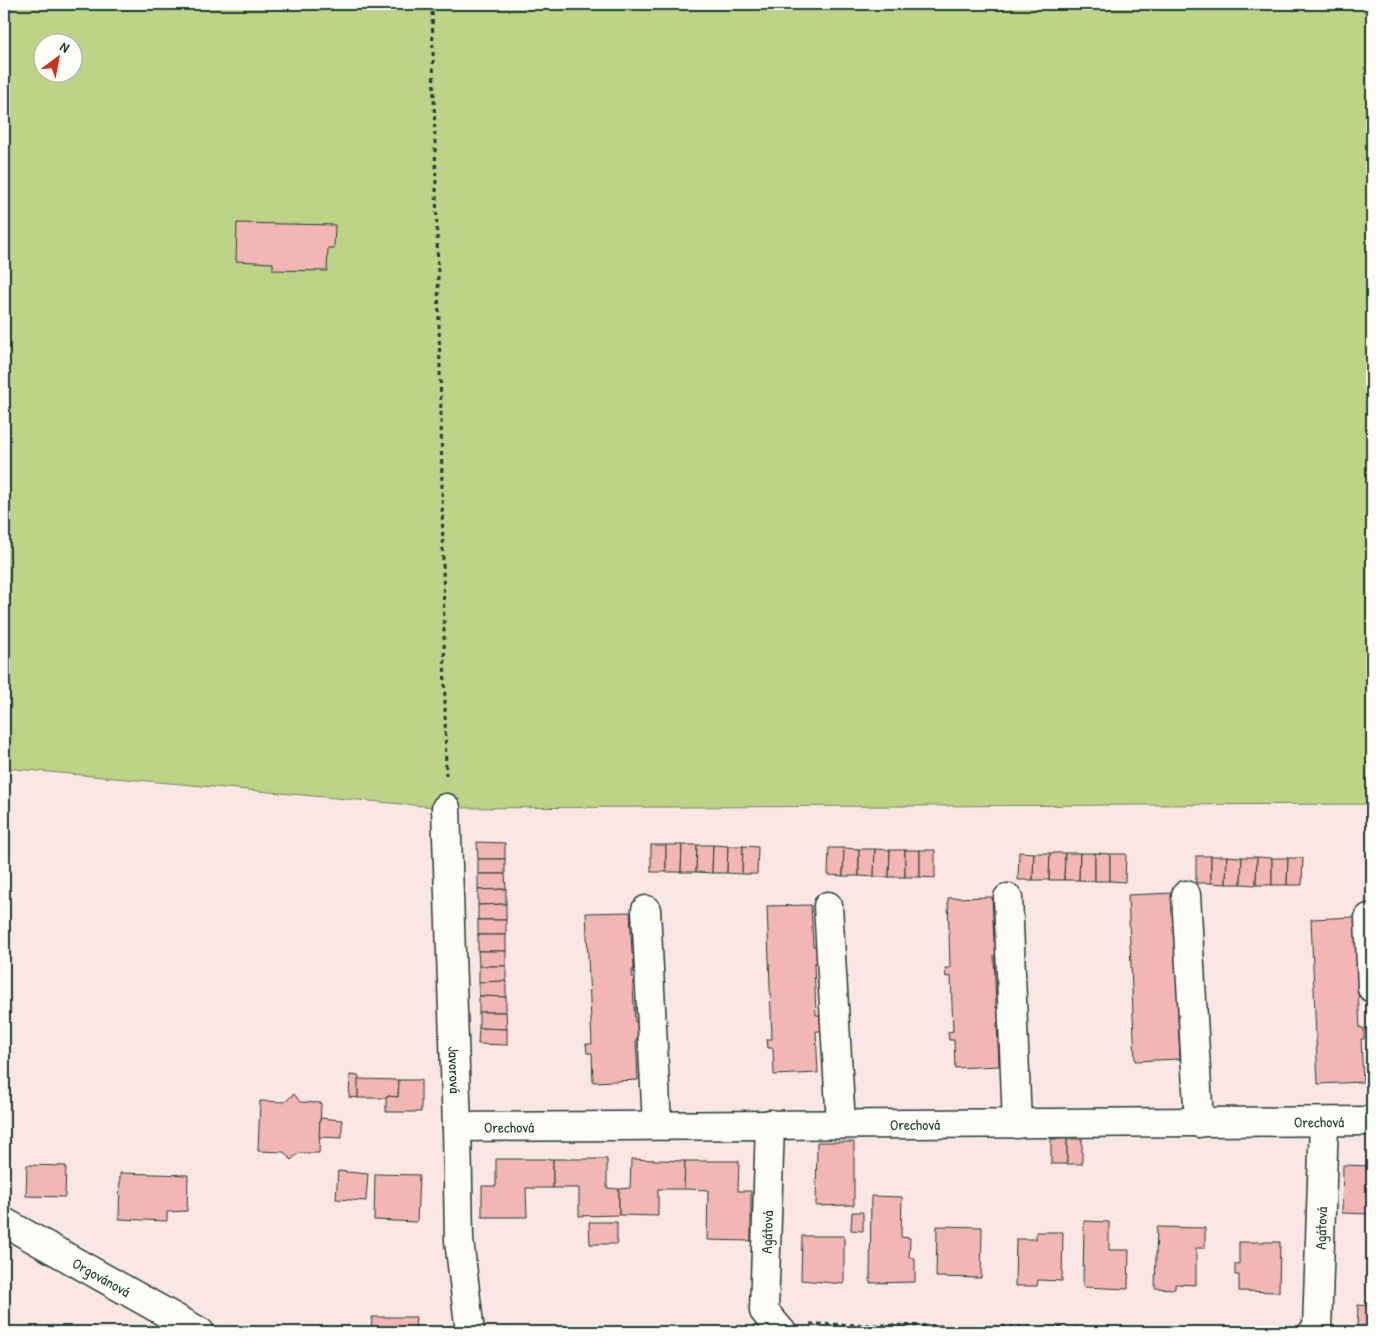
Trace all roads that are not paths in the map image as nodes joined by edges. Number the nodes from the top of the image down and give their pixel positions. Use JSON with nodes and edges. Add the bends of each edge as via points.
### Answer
{"nodes":[{"id":1,"x":446,"y":808,"type":"road end"},
{"id":2,"x":1186,"y":896,"type":"dead end"},
{"id":3,"x":1008,"y":898,"type":"dead end"},
{"id":4,"x":828,"y":906,"type":"dead end"},
{"id":5,"x":646,"y":910,"type":"dead end"},
{"id":6,"x":1369,"y":918,"type":"dead end"},
{"id":7,"x":1372,"y":988,"type":"edge"},
{"id":8,"x":1324,"y":1122,"type":"junction"},
{"id":9,"x":1372,"y":1122,"type":"edge"},
{"id":10,"x":1199,"y":1123,"type":"junction"},
{"id":11,"x":770,"y":1124,"type":"junction"},
{"id":12,"x":841,"y":1124,"type":"junction"},
{"id":13,"x":1018,"y":1124,"type":"junction"},
{"id":14,"x":657,"y":1125,"type":"junction"},
{"id":15,"x":458,"y":1127,"type":"junction"},
{"id":16,"x":4,"y":1222,"type":"edge"},
{"id":17,"x":793,"y":1327,"type":"edge"},
{"id":18,"x":1301,"y":1331,"type":"edge"},
{"id":19,"x":200,"y":1332,"type":"edge"},
{"id":20,"x":470,"y":1332,"type":"edge"}],
"edges":[{"from":1,"to":15,"type":"street","name":"Javorová"},
{"from":2,"to":10,"type":"street"},
{"from":3,"to":13,"type":"street"},
{"from":4,"to":12,"type":"street"},
{"from":5,"to":14,"type":"street"},
{"from":6,"to":7,"type":"street"},
{"from":8,"to":9,"type":"street","name":"Orechová"},
{"from":8,"to":10,"type":"street","name":"Orechová"},
{"from":8,"to":18,"type":"street","name":"Agátová","via":[[1317,1329]]},
{"from":10,"to":13,"type":"street","name":"Orechová"},
{"from":11,"to":12,"type":"street","name":"Orechová"},
{"from":11,"to":14,"type":"street","name":"Orechová"},
{"from":11,"to":17,"type":"street","name":"Agátová","via":[[764,1310]]},
{"from":12,"to":13,"type":"street","name":"Orechová"},
{"from":14,"to":15,"type":"street","name":"Orechová"},
{"from":15,"to":20,"type":"street","name":"Javorová","via":[[459,1240]]},
{"from":16,"to":19,"type":"street","name":"Orgovánová"}]}
